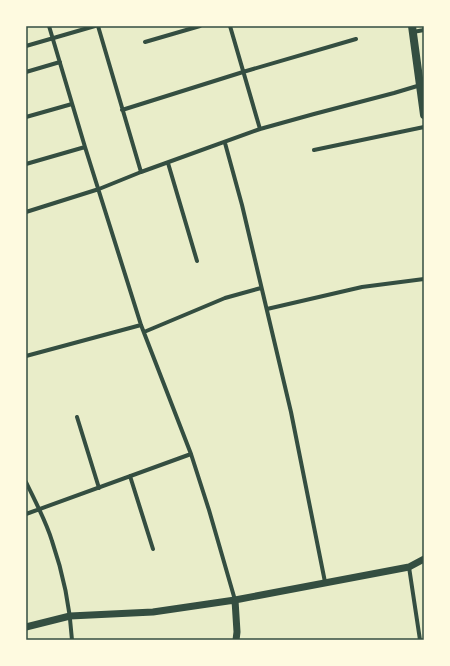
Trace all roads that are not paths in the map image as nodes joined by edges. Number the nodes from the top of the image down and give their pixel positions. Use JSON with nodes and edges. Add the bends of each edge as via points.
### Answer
{"nodes":[{"id":1,"x":49,"y":26,"type":"edge"},
{"id":2,"x":95,"y":26,"type":"edge"},
{"id":3,"x":98,"y":26,"type":"edge"},
{"id":4,"x":200,"y":26,"type":"edge"},
{"id":5,"x":230,"y":26,"type":"edge"},
{"id":6,"x":413,"y":29,"type":"edge"},
{"id":7,"x":424,"y":30,"type":"edge"},
{"id":8,"x":53,"y":38,"type":"junction"},
{"id":9,"x":356,"y":39,"type":"dead end"},
{"id":10,"x":145,"y":42,"type":"dead end"},
{"id":11,"x":26,"y":46,"type":"edge"},
{"id":12,"x":60,"y":62,"type":"junction"},
{"id":13,"x":26,"y":72,"type":"edge"},
{"id":14,"x":243,"y":72,"type":"junction"},
{"id":15,"x":422,"y":84,"type":"edge"},
{"id":16,"x":72,"y":104,"type":"junction"},
{"id":17,"x":122,"y":110,"type":"junction"},
{"id":18,"x":424,"y":115,"type":"edge"},
{"id":19,"x":26,"y":117,"type":"edge"},
{"id":20,"x":424,"y":127,"type":"edge"},
{"id":21,"x":260,"y":129,"type":"junction"},
{"id":22,"x":225,"y":143,"type":"junction"},
{"id":23,"x":85,"y":147,"type":"junction"},
{"id":24,"x":314,"y":150,"type":"dead end"},
{"id":25,"x":168,"y":163,"type":"junction"},
{"id":26,"x":26,"y":164,"type":"edge"},
{"id":27,"x":140,"y":172,"type":"junction"},
{"id":28,"x":99,"y":190,"type":"junction"},
{"id":29,"x":26,"y":212,"type":"edge"},
{"id":30,"x":197,"y":261,"type":"dead end"},
{"id":31,"x":424,"y":279,"type":"edge"},
{"id":32,"x":261,"y":288,"type":"junction"},
{"id":33,"x":267,"y":310,"type":"junction"},
{"id":34,"x":142,"y":324,"type":"junction"},
{"id":35,"x":144,"y":332,"type":"junction"},
{"id":36,"x":26,"y":356,"type":"edge"},
{"id":37,"x":77,"y":417,"type":"dead end"},
{"id":38,"x":191,"y":454,"type":"junction"},
{"id":39,"x":130,"y":476,"type":"junction"},
{"id":40,"x":26,"y":482,"type":"edge"},
{"id":41,"x":99,"y":488,"type":"junction"},
{"id":42,"x":39,"y":510,"type":"junction"},
{"id":43,"x":26,"y":514,"type":"edge"},
{"id":44,"x":153,"y":549,"type":"dead end"},
{"id":45,"x":424,"y":559,"type":"edge"},
{"id":46,"x":409,"y":566,"type":"junction"},
{"id":47,"x":325,"y":582,"type":"junction"},
{"id":48,"x":235,"y":600,"type":"junction"},
{"id":49,"x":70,"y":616,"type":"junction"},
{"id":50,"x":26,"y":627,"type":"edge"},
{"id":51,"x":72,"y":640,"type":"edge"},
{"id":52,"x":236,"y":640,"type":"edge"},
{"id":53,"x":420,"y":640,"type":"edge"}],
"edges":[{"from":1,"to":8,"type":"street"},
{"from":2,"to":8,"type":"street"},
{"from":3,"to":17,"type":"street"},
{"from":4,"to":10,"type":"street"},
{"from":5,"to":14,"type":"street"},
{"from":6,"to":7,"type":"street"},
{"from":6,"to":15,"type":"main road"},
{"from":8,"to":11,"type":"street"},
{"from":8,"to":12,"type":"street"},
{"from":9,"to":14,"type":"street"},
{"from":12,"to":13,"type":"street"},
{"from":12,"to":16,"type":"street"},
{"from":14,"to":17,"type":"street"},
{"from":14,"to":21,"type":"street"},
{"from":15,"to":18,"type":"main road"},
{"from":15,"to":21,"type":"street"},
{"from":16,"to":19,"type":"street"},
{"from":16,"to":23,"type":"street"},
{"from":17,"to":27,"type":"street"},
{"from":20,"to":24,"type":"street"},
{"from":21,"to":22,"type":"street"},
{"from":22,"to":25,"type":"street"},
{"from":22,"to":32,"type":"street"},
{"from":23,"to":26,"type":"street"},
{"from":23,"to":28,"type":"street"},
{"from":25,"to":27,"type":"street"},
{"from":25,"to":30,"type":"street"},
{"from":27,"to":28,"type":"street"},
{"from":28,"to":29,"type":"street"},
{"from":28,"to":34,"type":"street"},
{"from":31,"to":33,"type":"street","via":[[362,288]]},
{"from":32,"to":33,"type":"street"},
{"from":32,"to":35,"type":"street","via":[[225,298]]},
{"from":33,"to":47,"type":"street","via":[[291,412]]},
{"from":34,"to":35,"type":"street"},
{"from":34,"to":36,"type":"street"},
{"from":35,"to":38,"type":"street"},
{"from":37,"to":41,"type":"street"},
{"from":38,"to":39,"type":"street"},
{"from":38,"to":48,"type":"street"},
{"from":39,"to":41,"type":"street"},
{"from":39,"to":44,"type":"street"},
{"from":40,"to":42,"type":"street"},
{"from":41,"to":42,"type":"street"},
{"from":42,"to":43,"type":"street"},
{"from":42,"to":49,"type":"street","via":[[60,567]]},
{"from":45,"to":46,"type":"street"},
{"from":46,"to":47,"type":"street"},
{"from":46,"to":53,"type":"street"},
{"from":47,"to":48,"type":"street"},
{"from":48,"to":49,"type":"street","via":[[153,612]]},
{"from":48,"to":52,"type":"street"},
{"from":49,"to":50,"type":"street"},
{"from":49,"to":51,"type":"street"}]}
